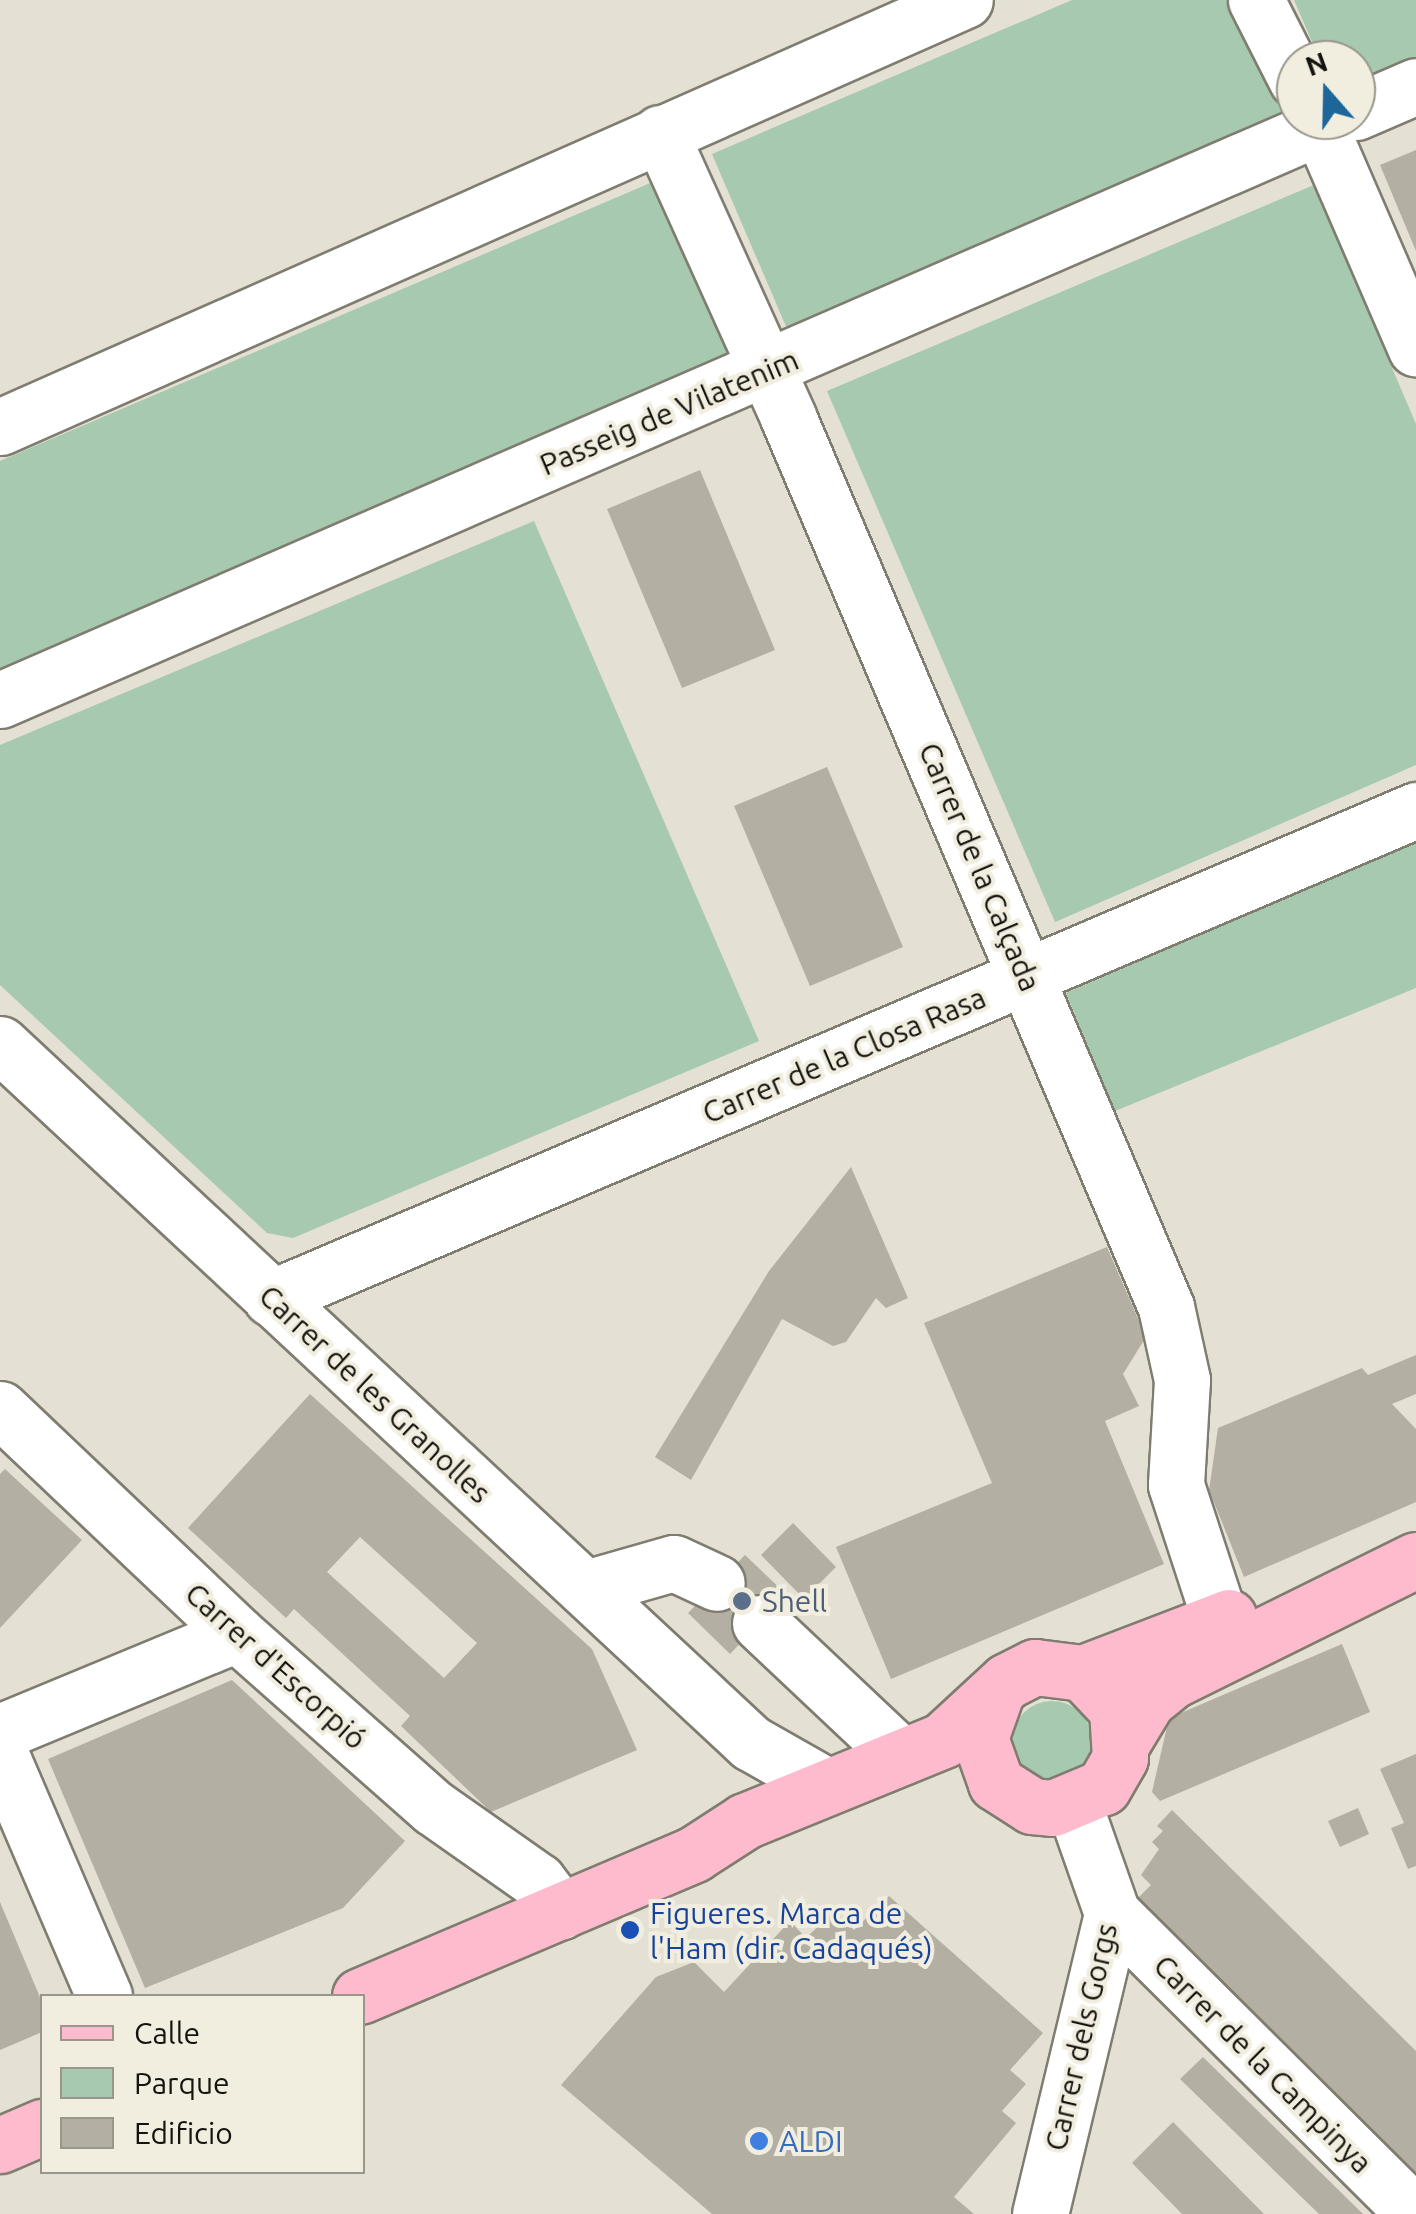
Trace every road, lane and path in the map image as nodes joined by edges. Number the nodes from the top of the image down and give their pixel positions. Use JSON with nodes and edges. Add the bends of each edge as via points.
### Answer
{"nodes":[{"id":1,"x":965,"y":0,"type":"edge"},
{"id":2,"x":1256,"y":0,"type":"edge"},
{"id":3,"x":1277,"y":40,"type":"edge"},
{"id":4,"x":1416,"y":86,"type":"edge"},
{"id":5,"x":1376,"y":102,"type":"edge"},
{"id":6,"x":660,"y":133,"type":"junction"},
{"id":7,"x":1287,"y":140,"type":"edge"},
{"id":8,"x":1339,"y":140,"type":"edge"},
{"id":9,"x":1416,"y":348,"type":"edge"},
{"id":10,"x":768,"y":370,"type":"junction"},
{"id":11,"x":0,"y":427,"type":"edge"},
{"id":12,"x":0,"y":700,"type":"edge"},
{"id":13,"x":1416,"y":810,"type":"edge"},
{"id":14,"x":1026,"y":976,"type":"junction"},
{"id":15,"x":0,"y":1044,"type":"edge"},
{"id":16,"x":271,"y":1298,"type":"junction"},
{"id":17,"x":0,"y":1409,"type":"edge"},
{"id":18,"x":1416,"y":1560,"type":"edge"},
{"id":19,"x":717,"y":1582,"type":"dead end"},
{"id":20,"x":1352,"y":1586,"type":"junction"},
{"id":21,"x":586,"y":1588,"type":"junction"},
{"id":22,"x":1220,"y":1620,"type":"junction"},
{"id":23,"x":760,"y":1623,"type":"dead end"},
{"id":24,"x":237,"y":1634,"type":"junction"},
{"id":25,"x":1083,"y":1673,"type":"junction"},
{"id":26,"x":996,"y":1693,"type":"junction"},
{"id":27,"x":0,"y":1732,"type":"edge"},
{"id":28,"x":1123,"y":1741,"type":"junction"},
{"id":29,"x":752,"y":1743,"type":"junction"},
{"id":30,"x":0,"y":1753,"type":"edge"},
{"id":31,"x":902,"y":1757,"type":"junction"},
{"id":32,"x":996,"y":1783,"type":"junction"},
{"id":33,"x":827,"y":1786,"type":"junction"},
{"id":34,"x":1074,"y":1804,"type":"junction"},
{"id":35,"x":745,"y":1821,"type":"junction"},
{"id":36,"x":694,"y":1854,"type":"junction"},
{"id":37,"x":561,"y":1911,"type":"junction"},
{"id":38,"x":1112,"y":1913,"type":"junction"},
{"id":39,"x":103,"y":1994,"type":"edge"},
{"id":40,"x":365,"y":1994,"type":"edge"},
{"id":41,"x":40,"y":2127,"type":"edge"},
{"id":42,"x":0,"y":2145,"type":"edge"},
{"id":43,"x":1040,"y":2214,"type":"edge"},
{"id":44,"x":1414,"y":2214,"type":"edge"}],
"edges":[{"from":1,"to":6,"type":"street"},
{"from":2,"to":3,"type":"street"},
{"from":4,"to":5,"type":"street","name":"Passeig de Vilatenim"},
{"from":6,"to":10,"type":"street","name":"Carrer de la Calçada"},
{"from":6,"to":11,"type":"street"},
{"from":7,"to":10,"type":"street","name":"Passeig de Vilatenim"},
{"from":8,"to":9,"type":"street"},
{"from":10,"to":12,"type":"street","name":"Passeig de Vilatenim"},
{"from":10,"to":14,"type":"street","name":"Carrer de la Calçada"},
{"from":13,"to":14,"type":"street","name":"Carrer de la Closa Rasa"},
{"from":14,"to":16,"type":"street","name":"Carrer de la Closa Rasa"},
{"from":14,"to":22,"type":"street","name":"Carrer de la Calçada","via":[[1166,1307],[1182,1380],[1176,1486]]},
{"from":15,"to":16,"type":"street","name":"Carrer de les Granolles"},
{"from":16,"to":21,"type":"street","name":"Carrer de les Granolles"},
{"from":17,"to":24,"type":"street","name":"Carrer d'Escorpió"},
{"from":18,"to":20,"type":"main road"},
{"from":19,"to":21,"type":"street","via":[[674,1563]]},
{"from":20,"to":22,"type":"main road","via":[[1298,1594]]},
{"from":20,"to":28,"type":"main road","via":[[1320,1609],[1173,1680],[1147,1702]]},
{"from":21,"to":29,"type":"street","name":"Carrer de les Granolles"},
{"from":22,"to":25,"type":"main road"},
{"from":23,"to":31,"type":"street"},
{"from":24,"to":27,"type":"street"},
{"from":24,"to":37,"type":"street","name":"Carrer d'Escorpió","via":[[434,1808],[538,1880]]},
{"from":25,"to":26,"type":"main road","via":[[1036,1667]]},
{"from":25,"to":28,"type":"main road","via":[[1117,1709]]},
{"from":26,"to":31,"type":"main road","via":[[963,1728]]},
{"from":26,"to":32,"type":"main road","via":[[980,1738]]},
{"from":28,"to":34,"type":"main road","via":[[1103,1786]]},
{"from":29,"to":33,"type":"street","name":"Carrer de les Granolles"},
{"from":29,"to":35,"type":"street"},
{"from":30,"to":39,"type":"street"},
{"from":31,"to":33,"type":"main road"},
{"from":32,"to":34,"type":"main road","via":[[1032,1806]]},
{"from":32,"to":36,"type":"main road","via":[[924,1783],[800,1830]]},
{"from":33,"to":35,"type":"main road"},
{"from":34,"to":38,"type":"street","name":"Carrer dels Gorgs"},
{"from":35,"to":36,"type":"main road"},
{"from":36,"to":37,"type":"main road"},
{"from":37,"to":40,"type":"main road"},
{"from":38,"to":43,"type":"street","name":"Carrer dels Gorgs"},
{"from":38,"to":44,"type":"street","name":"Carrer de la Campinya"},
{"from":41,"to":42,"type":"main road"}]}
